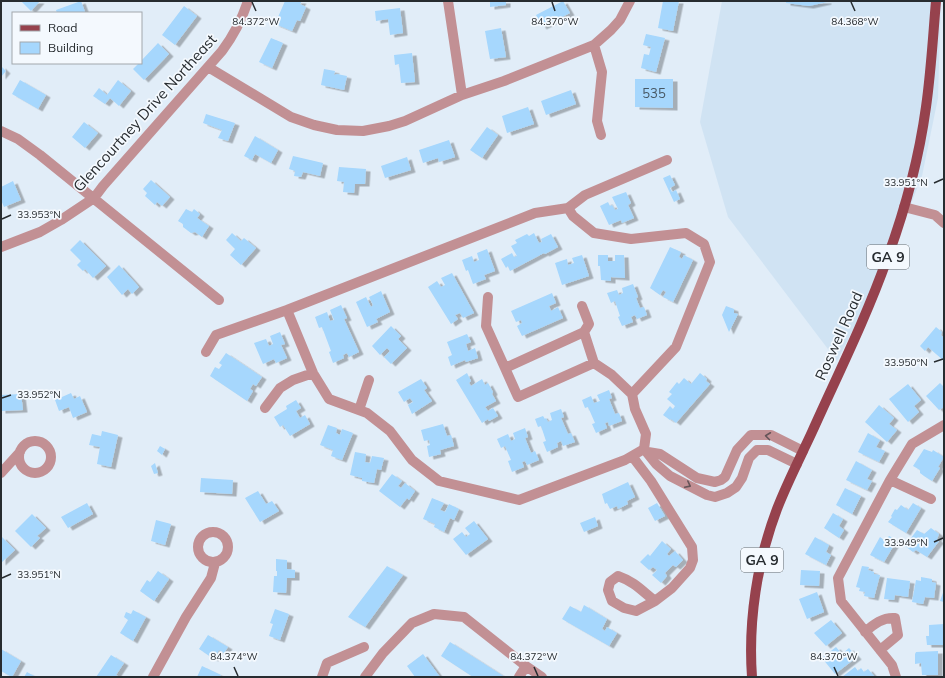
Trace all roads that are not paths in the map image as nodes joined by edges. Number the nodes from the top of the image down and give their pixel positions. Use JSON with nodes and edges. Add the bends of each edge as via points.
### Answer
{"nodes":[{"id":1,"x":248,"y":1,"type":"edge"},
{"id":2,"x":448,"y":1,"type":"edge"},
{"id":3,"x":630,"y":1,"type":"edge"},
{"id":4,"x":936,"y":1,"type":"edge"},
{"id":5,"x":594,"y":45,"type":"junction"},
{"id":6,"x":208,"y":67,"type":"junction"},
{"id":7,"x":462,"y":95,"type":"junction"},
{"id":8,"x":1,"y":131,"type":"edge"},
{"id":9,"x":601,"y":135,"type":"dead end"},
{"id":10,"x":667,"y":160,"type":"dead end"},
{"id":11,"x":94,"y":198,"type":"junction"},
{"id":12,"x":904,"y":207,"type":"junction"},
{"id":13,"x":568,"y":208,"type":"junction"},
{"id":14,"x":944,"y":223,"type":"edge"},
{"id":15,"x":1,"y":247,"type":"edge"},
{"id":16,"x":488,"y":297,"type":"dead end"},
{"id":17,"x":219,"y":300,"type":"dead end"},
{"id":18,"x":582,"y":306,"type":"dead end"},
{"id":19,"x":287,"y":310,"type":"junction"},
{"id":20,"x":584,"y":332,"type":"junction"},
{"id":21,"x":206,"y":352,"type":"dead end"},
{"id":22,"x":594,"y":363,"type":"junction"},
{"id":23,"x":504,"y":368,"type":"junction"},
{"id":24,"x":313,"y":373,"type":"junction"},
{"id":25,"x":368,"y":380,"type":"dead end"},
{"id":26,"x":632,"y":394,"type":"junction"},
{"id":27,"x":265,"y":408,"type":"dead end"},
{"id":28,"x":359,"y":410,"type":"junction"},
{"id":29,"x":944,"y":425,"type":"edge"},
{"id":30,"x":646,"y":451,"type":"junction"},
{"id":31,"x":803,"y":451,"type":"junction"},
{"id":32,"x":20,"y":452,"type":"dead end"},
{"id":33,"x":632,"y":456,"type":"junction"},
{"id":34,"x":797,"y":464,"type":"junction"},
{"id":35,"x":1,"y":473,"type":"edge"},
{"id":36,"x":890,"y":480,"type":"junction"},
{"id":37,"x":930,"y":498,"type":"dead end"},
{"id":38,"x":215,"y":563,"type":"dead end"},
{"id":39,"x":654,"y":602,"type":"dead end"},
{"id":40,"x":865,"y":632,"type":"junction"},
{"id":41,"x":364,"y":647,"type":"dead end"},
{"id":42,"x":880,"y":650,"type":"junction"},
{"id":43,"x":526,"y":666,"type":"junction"},
{"id":44,"x":153,"y":677,"type":"edge"},
{"id":45,"x":322,"y":677,"type":"edge"},
{"id":46,"x":365,"y":677,"type":"edge"},
{"id":47,"x":519,"y":677,"type":"edge"},
{"id":48,"x":542,"y":677,"type":"edge"},
{"id":49,"x":752,"y":677,"type":"edge"},
{"id":50,"x":896,"y":677,"type":"edge"}],
"edges":[{"from":1,"to":6,"type":"street","name":"Glencourtney Drive Northeast","via":[[233,36]]},
{"from":2,"to":7,"type":"street"},
{"from":3,"to":5,"type":"street","via":[[620,20]]},
{"from":4,"to":12,"type":"main road","name":"Roswell Road","number":"GA 9","via":[[926,108]]},
{"from":5,"to":7,"type":"street"},
{"from":5,"to":9,"type":"street","via":[[602,72],[597,121]]},
{"from":6,"to":7,"type":"street","via":[[291,117],[337,130],[363,131],[389,126]]},
{"from":6,"to":11,"type":"street","name":"Glencourtney Drive Northeast"},
{"from":8,"to":11,"type":"street","via":[[40,155]]},
{"from":10,"to":13,"type":"street","via":[[585,195]]},
{"from":11,"to":15,"type":"street","name":"Glencourtney Drive Northeast","via":[[40,232]]},
{"from":11,"to":17,"type":"street"},
{"from":12,"to":14,"type":"street","via":[[935,215]]},
{"from":12,"to":31,"type":"main road","name":"Roswell Road","number":"GA 9","via":[[869,307]]},
{"from":13,"to":19,"type":"street","via":[[536,213]]},
{"from":13,"to":26,"type":"street","via":[[573,216],[594,233],[631,238],[686,233],[704,244],[710,262],[676,347]]},
{"from":16,"to":23,"type":"street","via":[[486,326]]},
{"from":18,"to":20,"type":"street","via":[[589,324]]},
{"from":19,"to":21,"type":"street","via":[[216,335]]},
{"from":19,"to":24,"type":"street"},
{"from":20,"to":22,"type":"street"},
{"from":20,"to":23,"type":"street"},
{"from":22,"to":23,"type":"street","via":[[518,397]]},
{"from":22,"to":26,"type":"street","via":[[612,375]]},
{"from":24,"to":27,"type":"street","via":[[280,388]]},
{"from":24,"to":28,"type":"street","via":[[329,399]]},
{"from":25,"to":28,"type":"street"},
{"from":26,"to":30,"type":"street","via":[[635,409],[646,434]]},
{"from":28,"to":33,"type":"street","via":[[368,413],[390,431],[412,460],[439,481],[519,500]]},
{"from":29,"to":36,"type":"street","via":[[912,444]]},
{"from":31,"to":30,"type":"street","one_way":true,"via":[[771,435],[751,435],[737,450],[725,477],[715,482],[697,478],[660,454]]},
{"from":30,"to":33,"type":"street"},
{"from":30,"to":34,"type":"street","one_way":true,"via":[[670,476],[715,497],[728,493],[736,486],[742,478],[749,458],[757,450],[768,450]]},
{"from":31,"to":34,"type":"main road","name":"Roswell Road","number":"GA 9"},
{"from":32,"to":35,"type":"street"},
{"from":33,"to":39,"type":"street","via":[[692,546],[690,568],[672,588]]},
{"from":34,"to":49,"type":"main road","name":"Roswell Road","number":"GA 9","via":[[776,512],[762,557],[752,624]]},
{"from":36,"to":37,"type":"street"},
{"from":36,"to":40,"type":"street","via":[[838,578],[841,601]]},
{"from":38,"to":44,"type":"street","via":[[211,578],[182,623]]},
{"from":40,"to":42,"type":"street"},
{"from":40,"to":42,"type":"street","via":[[887,617],[895,618],[898,635]]},
{"from":41,"to":45,"type":"street","via":[[327,663]]},
{"from":42,"to":50,"type":"street","via":[[892,665]]},
{"from":43,"to":46,"type":"street","via":[[464,617],[434,614],[412,623],[383,653]]},
{"from":43,"to":47,"type":"street"},
{"from":43,"to":48,"type":"street"}]}
